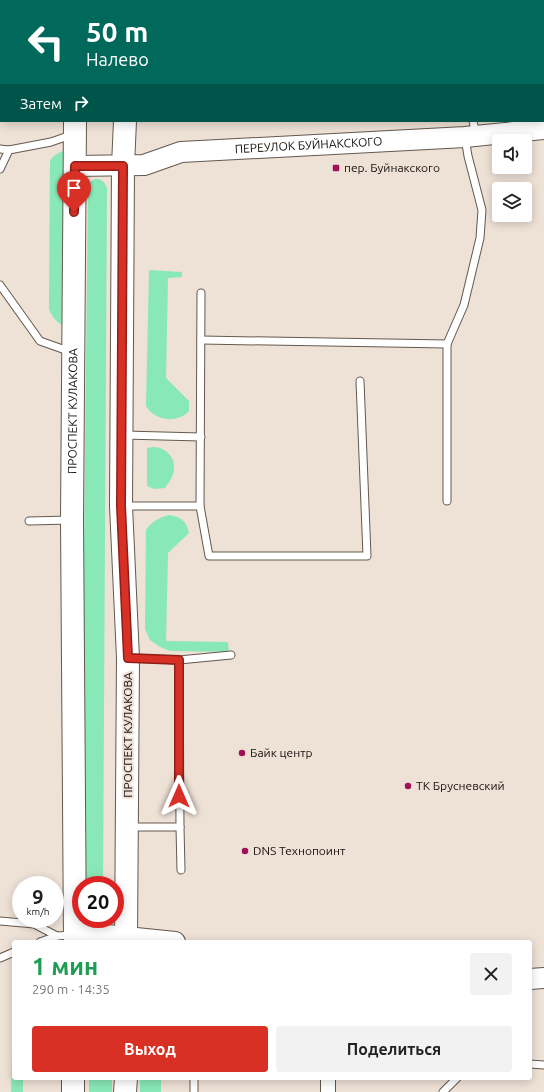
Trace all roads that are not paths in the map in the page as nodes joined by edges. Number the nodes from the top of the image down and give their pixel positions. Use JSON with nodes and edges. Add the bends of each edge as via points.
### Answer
{"nodes":[{"id":1,"x":125,"y":122,"type":"edge"},
{"id":2,"x":75,"y":127,"type":"edge"},
{"id":3,"x":544,"y":129,"type":"edge"},
{"id":4,"x":472,"y":131,"type":"edge"},
{"id":5,"x":0,"y":150,"type":"edge"},
{"id":6,"x":9,"y":150,"type":"junction"},
{"id":7,"x":75,"y":166,"type":"junction"},
{"id":8,"x":123,"y":166,"type":"junction"},
{"id":9,"x":0,"y":169,"type":"edge"},
{"id":10,"x":0,"y":285,"type":"edge"},
{"id":11,"x":201,"y":292,"type":"dead end"},
{"id":12,"x":201,"y":340,"type":"junction"},
{"id":13,"x":447,"y":344,"type":"junction"},
{"id":14,"x":73,"y":352,"type":"junction"},
{"id":15,"x":360,"y":381,"type":"dead end"},
{"id":16,"x":122,"y":435,"type":"junction"},
{"id":17,"x":201,"y":437,"type":"junction"},
{"id":18,"x":446,"y":501,"type":"dead end"},
{"id":19,"x":121,"y":506,"type":"junction"},
{"id":20,"x":200,"y":506,"type":"junction"},
{"id":21,"x":72,"y":520,"type":"junction"},
{"id":22,"x":29,"y":521,"type":"dead end"},
{"id":23,"x":231,"y":655,"type":"dead end"},
{"id":24,"x":128,"y":658,"type":"junction"},
{"id":25,"x":179,"y":660,"type":"junction"},
{"id":26,"x":180,"y":827,"type":"junction"},
{"id":27,"x":127,"y":828,"type":"junction"},
{"id":28,"x":180,"y":870,"type":"dead end"},
{"id":29,"x":0,"y":921,"type":"edge"},
{"id":30,"x":69,"y":937,"type":"edge"},
{"id":31,"x":52,"y":940,"type":"edge"},
{"id":32,"x":126,"y":940,"type":"edge"},
{"id":33,"x":12,"y":953,"type":"edge"},
{"id":34,"x":0,"y":958,"type":"edge"},
{"id":35,"x":544,"y":978,"type":"edge"},
{"id":36,"x":532,"y":979,"type":"edge"},
{"id":37,"x":532,"y":1064,"type":"edge"},
{"id":38,"x":544,"y":1064,"type":"edge"},
{"id":39,"x":73,"y":1080,"type":"edge"},
{"id":40,"x":126,"y":1080,"type":"edge"},
{"id":41,"x":194,"y":1080,"type":"edge"},
{"id":42,"x":328,"y":1080,"type":"edge"},
{"id":43,"x":455,"y":1080,"type":"edge"},
{"id":44,"x":73,"y":1092,"type":"edge"},
{"id":45,"x":126,"y":1092,"type":"edge"},
{"id":46,"x":194,"y":1092,"type":"edge"},
{"id":47,"x":328,"y":1092,"type":"edge"},
{"id":48,"x":443,"y":1092,"type":"edge"}],
"edges":[{"from":1,"to":8,"type":"main road","name":"ПРОСПЕКТ КУЛАКОВА"},
{"from":2,"to":6,"type":"lane","via":[[51,142]]},
{"from":2,"to":7,"type":"main road","name":"ПРОСПЕКТ КУЛАКОВА"},
{"from":3,"to":4,"type":"street","name":"ПЕРЕУЛОК БУЙНАКСКОГО"},
{"from":4,"to":8,"type":"street","name":"ПЕРЕУЛОК БУЙНАКСКОГО","via":[[181,152],[144,165]]},
{"from":4,"to":13,"type":"lane","via":[[468,156],[482,210],[480,238],[464,305]]},
{"from":5,"to":6,"type":"lane"},
{"from":6,"to":9,"type":"lane"},
{"from":7,"to":8,"type":"street","name":"ПЕРЕУЛОК БУЙНАКСКОГО"},
{"from":7,"to":14,"type":"main road","name":"ПРОСПЕКТ КУЛАКОВА"},
{"from":8,"to":16,"type":"main road","name":"ПРОСПЕКТ КУЛАКОВА"},
{"from":10,"to":14,"type":"lane","via":[[40,341]]},
{"from":11,"to":12,"type":"lane"},
{"from":12,"to":13,"type":"lane"},
{"from":12,"to":17,"type":"lane"},
{"from":13,"to":18,"type":"lane"},
{"from":14,"to":21,"type":"main road","name":"ПРОСПЕКТ КУЛАКОВА"},
{"from":15,"to":20,"type":"lane","via":[[367,556],[209,556]]},
{"from":16,"to":17,"type":"lane"},
{"from":16,"to":19,"type":"main road","name":"ПРОСПЕКТ КУЛАКОВА"},
{"from":17,"to":20,"type":"lane"},
{"from":19,"to":20,"type":"lane"},
{"from":19,"to":24,"type":"main road","name":"ПРОСПЕКТ КУЛАКОВА"},
{"from":21,"to":22,"type":"lane"},
{"from":21,"to":30,"type":"main road","name":"ПРОСПЕКТ КУЛАКОВА"},
{"from":23,"to":25,"type":"lane"},
{"from":24,"to":25,"type":"lane"},
{"from":24,"to":27,"type":"main road","name":"ПРОСПЕКТ КУЛАКОВА"},
{"from":25,"to":26,"type":"lane"},
{"from":26,"to":27,"type":"lane"},
{"from":26,"to":28,"type":"lane"},
{"from":27,"to":32,"type":"main road","name":"ПРОСПЕКТ КУЛАКОВА"},
{"from":29,"to":30,"type":"lane","via":[[34,924]]},
{"from":30,"to":31,"type":"lane"},
{"from":30,"to":32,"type":"main road"},
{"from":33,"to":34,"type":"lane"},
{"from":35,"to":36,"type":"street"},
{"from":37,"to":38,"type":"lane"},
{"from":39,"to":44,"type":"main road"},
{"from":40,"to":45,"type":"main road"},
{"from":41,"to":46,"type":"lane"},
{"from":42,"to":47,"type":"street"},
{"from":43,"to":48,"type":"lane"}]}
